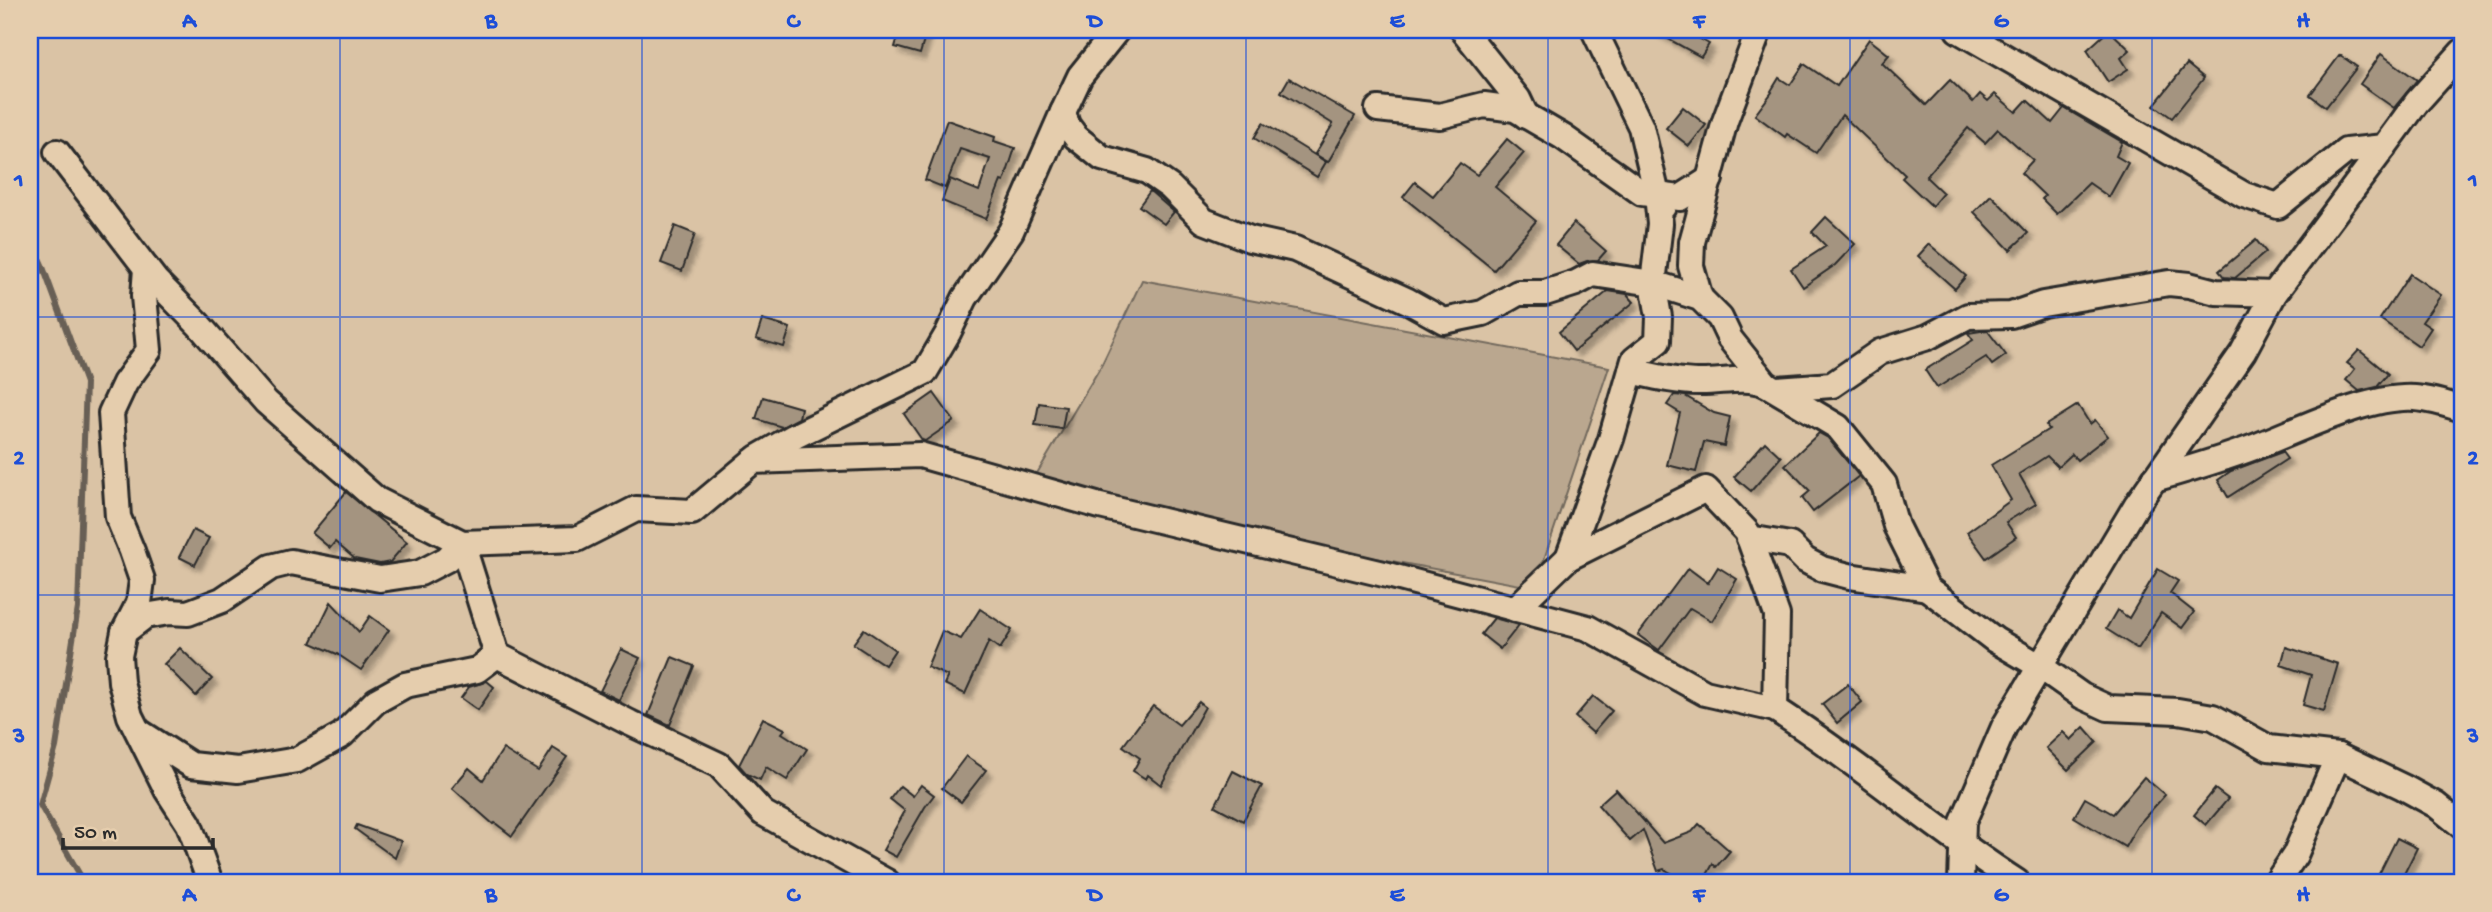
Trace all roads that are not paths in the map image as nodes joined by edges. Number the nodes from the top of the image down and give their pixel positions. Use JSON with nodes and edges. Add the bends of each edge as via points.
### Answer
{"nodes":[{"id":1,"x":1117,"y":30,"type":"edge"},
{"id":2,"x":1462,"y":30,"type":"edge"},
{"id":3,"x":1594,"y":30,"type":"edge"},
{"id":4,"x":1759,"y":30,"type":"edge"},
{"id":5,"x":1958,"y":30,"type":"edge"},
{"id":6,"x":2462,"y":52,"type":"edge"},
{"id":7,"x":1378,"y":109,"type":"dead end"},
{"id":8,"x":1063,"y":112,"type":"junction"},
{"id":9,"x":1526,"y":116,"type":"junction"},
{"id":10,"x":2384,"y":147,"type":"junction"},
{"id":11,"x":57,"y":152,"type":"dead end"},
{"id":12,"x":1708,"y":181,"type":"junction"},
{"id":13,"x":1657,"y":195,"type":"junction"},
{"id":14,"x":1673,"y":227,"type":"junction"},
{"id":15,"x":1657,"y":251,"type":"junction"},
{"id":16,"x":1691,"y":266,"type":"junction"},
{"id":17,"x":146,"y":268,"type":"junction"},
{"id":18,"x":1653,"y":283,"type":"junction"},
{"id":19,"x":2274,"y":294,"type":"junction"},
{"id":20,"x":1700,"y":298,"type":"junction"},
{"id":21,"x":1631,"y":370,"type":"junction"},
{"id":22,"x":1771,"y":387,"type":"junction"},
{"id":23,"x":2462,"y":409,"type":"edge"},
{"id":24,"x":753,"y":461,"type":"junction"},
{"id":25,"x":2154,"y":479,"type":"junction"},
{"id":26,"x":1749,"y":538,"type":"junction"},
{"id":27,"x":462,"y":543,"type":"junction"},
{"id":28,"x":1568,"y":558,"type":"junction"},
{"id":29,"x":1927,"y":588,"type":"junction"},
{"id":30,"x":1515,"y":609,"type":"junction"},
{"id":31,"x":124,"y":632,"type":"junction"},
{"id":32,"x":497,"y":655,"type":"junction"},
{"id":33,"x":2041,"y":667,"type":"junction"},
{"id":34,"x":1775,"y":709,"type":"junction"},
{"id":35,"x":137,"y":731,"type":"junction"},
{"id":36,"x":2338,"y":756,"type":"junction"},
{"id":37,"x":2462,"y":825,"type":"edge"},
{"id":38,"x":1962,"y":844,"type":"junction"},
{"id":39,"x":210,"y":882,"type":"edge"},
{"id":40,"x":887,"y":882,"type":"edge"},
{"id":41,"x":1961,"y":882,"type":"edge"},
{"id":42,"x":2017,"y":882,"type":"edge"},
{"id":43,"x":2277,"y":882,"type":"edge"}],
"edges":[{"from":1,"to":8,"type":"street","via":[[1080,76]]},
{"from":2,"to":9,"type":"street"},
{"from":3,"to":13,"type":"street","via":[[1641,127]]},
{"from":4,"to":12,"type":"street"},
{"from":5,"to":10,"type":"street","via":[[2244,195],[2278,206],[2346,151]]},
{"from":6,"to":10,"type":"street"},
{"from":7,"to":9,"type":"street","via":[[1440,116],[1484,105],[1516,109]]},
{"from":8,"to":18,"type":"street","via":[[1076,137],[1102,158],[1147,171],[1204,221],[1250,239],[1295,249],[1444,321],[1483,313],[1518,293],[1545,293],[1593,274]]},
{"from":8,"to":24,"type":"street","via":[[1010,231],[965,298],[925,372]]},
{"from":9,"to":13,"type":"street","via":[[1642,193]]},
{"from":10,"to":19,"type":"street"},
{"from":11,"to":17,"type":"street"},
{"from":12,"to":13,"type":"street","via":[[1680,198]]},
{"from":12,"to":14,"type":"street"},
{"from":12,"to":16,"type":"street","via":[[1692,242]]},
{"from":13,"to":14,"type":"street"},
{"from":13,"to":15,"type":"street"},
{"from":14,"to":15,"type":"street"},
{"from":14,"to":16,"type":"street"},
{"from":15,"to":18,"type":"street"},
{"from":16,"to":20,"type":"street"},
{"from":17,"to":27,"type":"street","via":[[266,402],[377,500]]},
{"from":17,"to":31,"type":"street","via":[[149,350],[125,383],[111,413],[118,517],[142,580],[139,603]]},
{"from":18,"to":20,"type":"street"},
{"from":18,"to":21,"type":"street","via":[[1658,341],[1634,360]]},
{"from":19,"to":22,"type":"street","via":[[2216,292],[2169,283],[2043,304],[2011,314],[1968,316],[1928,337],[1880,352],[1832,385]]},
{"from":19,"to":25,"type":"street","via":[[2243,352]]},
{"from":20,"to":22,"type":"street"},
{"from":21,"to":22,"type":"street","via":[[1682,381],[1754,381]]},
{"from":21,"to":28,"type":"street"},
{"from":22,"to":29,"type":"street","via":[[1838,427],[1884,484],[1896,526]]},
{"from":23,"to":25,"type":"street","via":[[2414,398],[2377,402]]},
{"from":24,"to":27,"type":"street","via":[[692,512],[636,509],[577,539]]},
{"from":24,"to":30,"type":"street","via":[[920,455],[1100,506]]},
{"from":25,"to":33,"type":"street"},
{"from":26,"to":28,"type":"street","via":[[1706,489]]},
{"from":26,"to":29,"type":"street","via":[[1790,545],[1822,569]]},
{"from":26,"to":34,"type":"street","via":[[1777,615]]},
{"from":27,"to":31,"type":"street","via":[[447,559],[420,573],[380,579],[292,562],[271,567],[222,600],[188,613],[145,616]]},
{"from":27,"to":32,"type":"street"},
{"from":28,"to":30,"type":"street"},
{"from":29,"to":33,"type":"street","via":[[1995,640]]},
{"from":30,"to":34,"type":"street","via":[[1588,628],[1704,693]]},
{"from":31,"to":35,"type":"street","via":[[119,656],[121,682]]},
{"from":32,"to":35,"type":"street","via":[[477,670],[405,685],[376,701],[342,735],[297,760],[238,770],[191,765]]},
{"from":32,"to":40,"type":"street","via":[[719,765],[763,813]]},
{"from":33,"to":36,"type":"street","via":[[2108,708],[2213,717],[2269,748]]},
{"from":33,"to":38,"type":"street","via":[[2004,727],[1963,822]]},
{"from":34,"to":38,"type":"street"},
{"from":35,"to":39,"type":"street","via":[[189,824]]},
{"from":36,"to":37,"type":"street","via":[[2436,805]]},
{"from":36,"to":43,"type":"street","via":[[2295,855]]},
{"from":38,"to":41,"type":"street"},
{"from":38,"to":42,"type":"street"}]}
